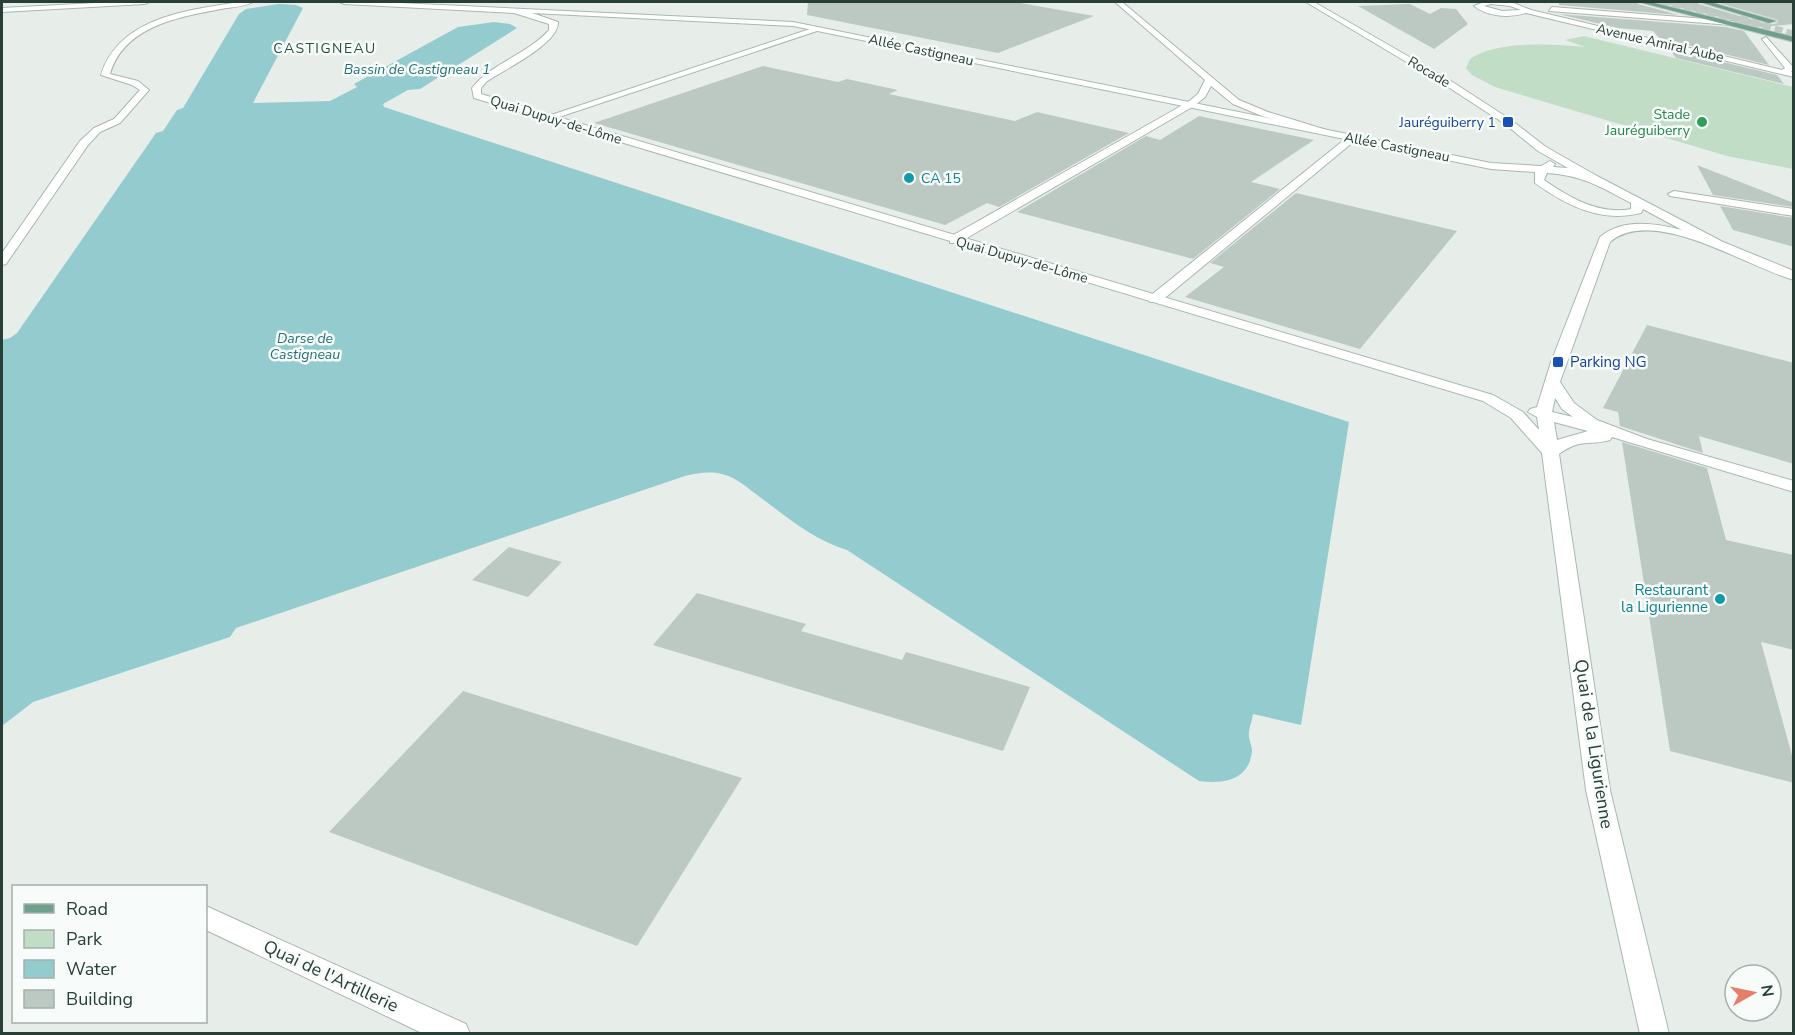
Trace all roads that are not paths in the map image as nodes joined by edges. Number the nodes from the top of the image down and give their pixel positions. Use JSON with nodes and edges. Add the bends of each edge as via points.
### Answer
{"nodes":[{"id":1,"x":145,"y":2,"type":"edge"},
{"id":2,"x":249,"y":2,"type":"edge"},
{"id":3,"x":344,"y":2,"type":"edge"},
{"id":4,"x":1118,"y":2,"type":"edge"},
{"id":5,"x":1311,"y":2,"type":"edge"},
{"id":6,"x":1643,"y":2,"type":"edge"},
{"id":7,"x":1704,"y":2,"type":"edge"},
{"id":8,"x":2,"y":10,"type":"edge"},
{"id":9,"x":1526,"y":10,"type":"junction"},
{"id":10,"x":517,"y":11,"type":"junction"},
{"id":11,"x":1732,"y":23,"type":"junction"},
{"id":12,"x":1782,"y":24,"type":"dead end"},
{"id":13,"x":819,"y":30,"type":"junction"},
{"id":14,"x":1766,"y":39,"type":"tunnel mouth"},
{"id":15,"x":1794,"y":40,"type":"edge"},
{"id":16,"x":1784,"y":72,"type":"junction"},
{"id":17,"x":1794,"y":75,"type":"edge"},
{"id":18,"x":1209,"y":81,"type":"junction"},
{"id":19,"x":1189,"y":105,"type":"junction"},
{"id":20,"x":547,"y":118,"type":"junction"},
{"id":21,"x":1353,"y":138,"type":"junction"},
{"id":22,"x":1542,"y":149,"type":"junction"},
{"id":23,"x":1491,"y":166,"type":"junction"},
{"id":24,"x":1546,"y":170,"type":"junction"},
{"id":25,"x":1593,"y":178,"type":"junction"},
{"id":26,"x":1548,"y":187,"type":"junction"},
{"id":27,"x":1674,"y":194,"type":"dead end"},
{"id":28,"x":1637,"y":203,"type":"junction"},
{"id":29,"x":1583,"y":207,"type":"junction"},
{"id":30,"x":1794,"y":213,"type":"edge"},
{"id":31,"x":1599,"y":230,"type":"junction"},
{"id":32,"x":954,"y":240,"type":"junction"},
{"id":33,"x":1719,"y":245,"type":"junction"},
{"id":34,"x":2,"y":261,"type":"edge"},
{"id":35,"x":1794,"y":276,"type":"edge"},
{"id":36,"x":1155,"y":299,"type":"junction"},
{"id":37,"x":1553,"y":383,"type":"junction"},
{"id":38,"x":1488,"y":398,"type":"junction"},
{"id":39,"x":1545,"y":414,"type":"junction"},
{"id":40,"x":1641,"y":442,"type":"junction"},
{"id":41,"x":1550,"y":452,"type":"junction"},
{"id":42,"x":1794,"y":487,"type":"edge"},
{"id":43,"x":207,"y":918,"type":"edge"},
{"id":44,"x":456,"y":1034,"type":"edge"},
{"id":45,"x":1655,"y":1034,"type":"edge"}],
"edges":[{"from":1,"to":8,"type":"street"},
{"from":2,"to":34,"type":"street","via":[[140,30],[107,64],[105,75],[135,83],[145,90],[117,121],[97,130],[84,143]]},
{"from":3,"to":10,"type":"street","name":"Allée Castigneau"},
{"from":4,"to":18,"type":"street"},
{"from":5,"to":22,"type":"street","name":"Rocade","via":[[1475,100]]},
{"from":6,"to":11,"type":"main road"},
{"from":7,"to":12,"type":"main road"},
{"from":9,"to":9,"type":"street","via":[[1504,3],[1478,6],[1500,13]]},
{"from":9,"to":11,"type":"street"},
{"from":9,"to":16,"type":"street","name":"Avenue Amiral Aube"},
{"from":10,"to":13,"type":"street","name":"Allée Castigneau","via":[[793,24]]},
{"from":10,"to":20,"type":"street","name":"Quai Dupuy-de-Lôme","via":[[552,22],[555,29],[483,80],[476,88],[477,96]]},
{"from":11,"to":15,"type":"main road"},
{"from":13,"to":19,"type":"street","name":"Allée Castigneau"},
{"from":13,"to":20,"type":"street"},
{"from":14,"to":16,"type":"street","via":[[1790,69]]},
{"from":16,"to":17,"type":"street","name":"Avenue Amiral Aube"},
{"from":18,"to":19,"type":"street","via":[[1202,95]]},
{"from":18,"to":21,"type":"street","via":[[1236,102],[1265,114]]},
{"from":19,"to":21,"type":"street","name":"Allée Castigneau"},
{"from":19,"to":32,"type":"street"},
{"from":20,"to":32,"type":"street","name":"Quai Dupuy-de-Lôme"},
{"from":21,"to":23,"type":"street","name":"Allée Castigneau"},
{"from":21,"to":36,"type":"street"},
{"from":22,"to":24,"type":"street","via":[[1550,163]]},
{"from":22,"to":25,"type":"street","name":"Rocade"},
{"from":23,"to":24,"type":"street"},
{"from":23,"to":26,"type":"street"},
{"from":24,"to":25,"type":"street"},
{"from":24,"to":26,"type":"street","via":[[1538,177]]},
{"from":25,"to":28,"type":"street","name":"Rocade"},
{"from":26,"to":29,"type":"street"},
{"from":27,"to":30,"type":"street"},
{"from":28,"to":29,"type":"street","via":[[1637,211],[1628,214]]},
{"from":28,"to":33,"type":"street","name":"Rocade"},
{"from":29,"to":31,"type":"street"},
{"from":31,"to":33,"type":"street","via":[[1609,233],[1644,228]]},
{"from":31,"to":37,"type":"street"},
{"from":32,"to":36,"type":"street","name":"Quai Dupuy-de-Lôme"},
{"from":33,"to":35,"type":"street"},
{"from":36,"to":38,"type":"street","name":"Quai Dupuy-de-Lôme"},
{"from":37,"to":39,"type":"street"},
{"from":37,"to":40,"type":"street","via":[[1568,406],[1591,423]]},
{"from":38,"to":39,"type":"street"},
{"from":38,"to":41,"type":"street","name":"Quai Dupuy-de-Lôme","via":[[1517,415]]},
{"from":39,"to":40,"type":"street"},
{"from":39,"to":41,"type":"street","name":"Quai de la Ligurienne"},
{"from":40,"to":41,"type":"street","via":[[1592,435],[1566,440]]},
{"from":40,"to":42,"type":"street"},
{"from":41,"to":45,"type":"street","name":"Quai de la Ligurienne","via":[[1598,790]]},
{"from":43,"to":44,"type":"street","name":"Quai de l'Artillerie"}]}
